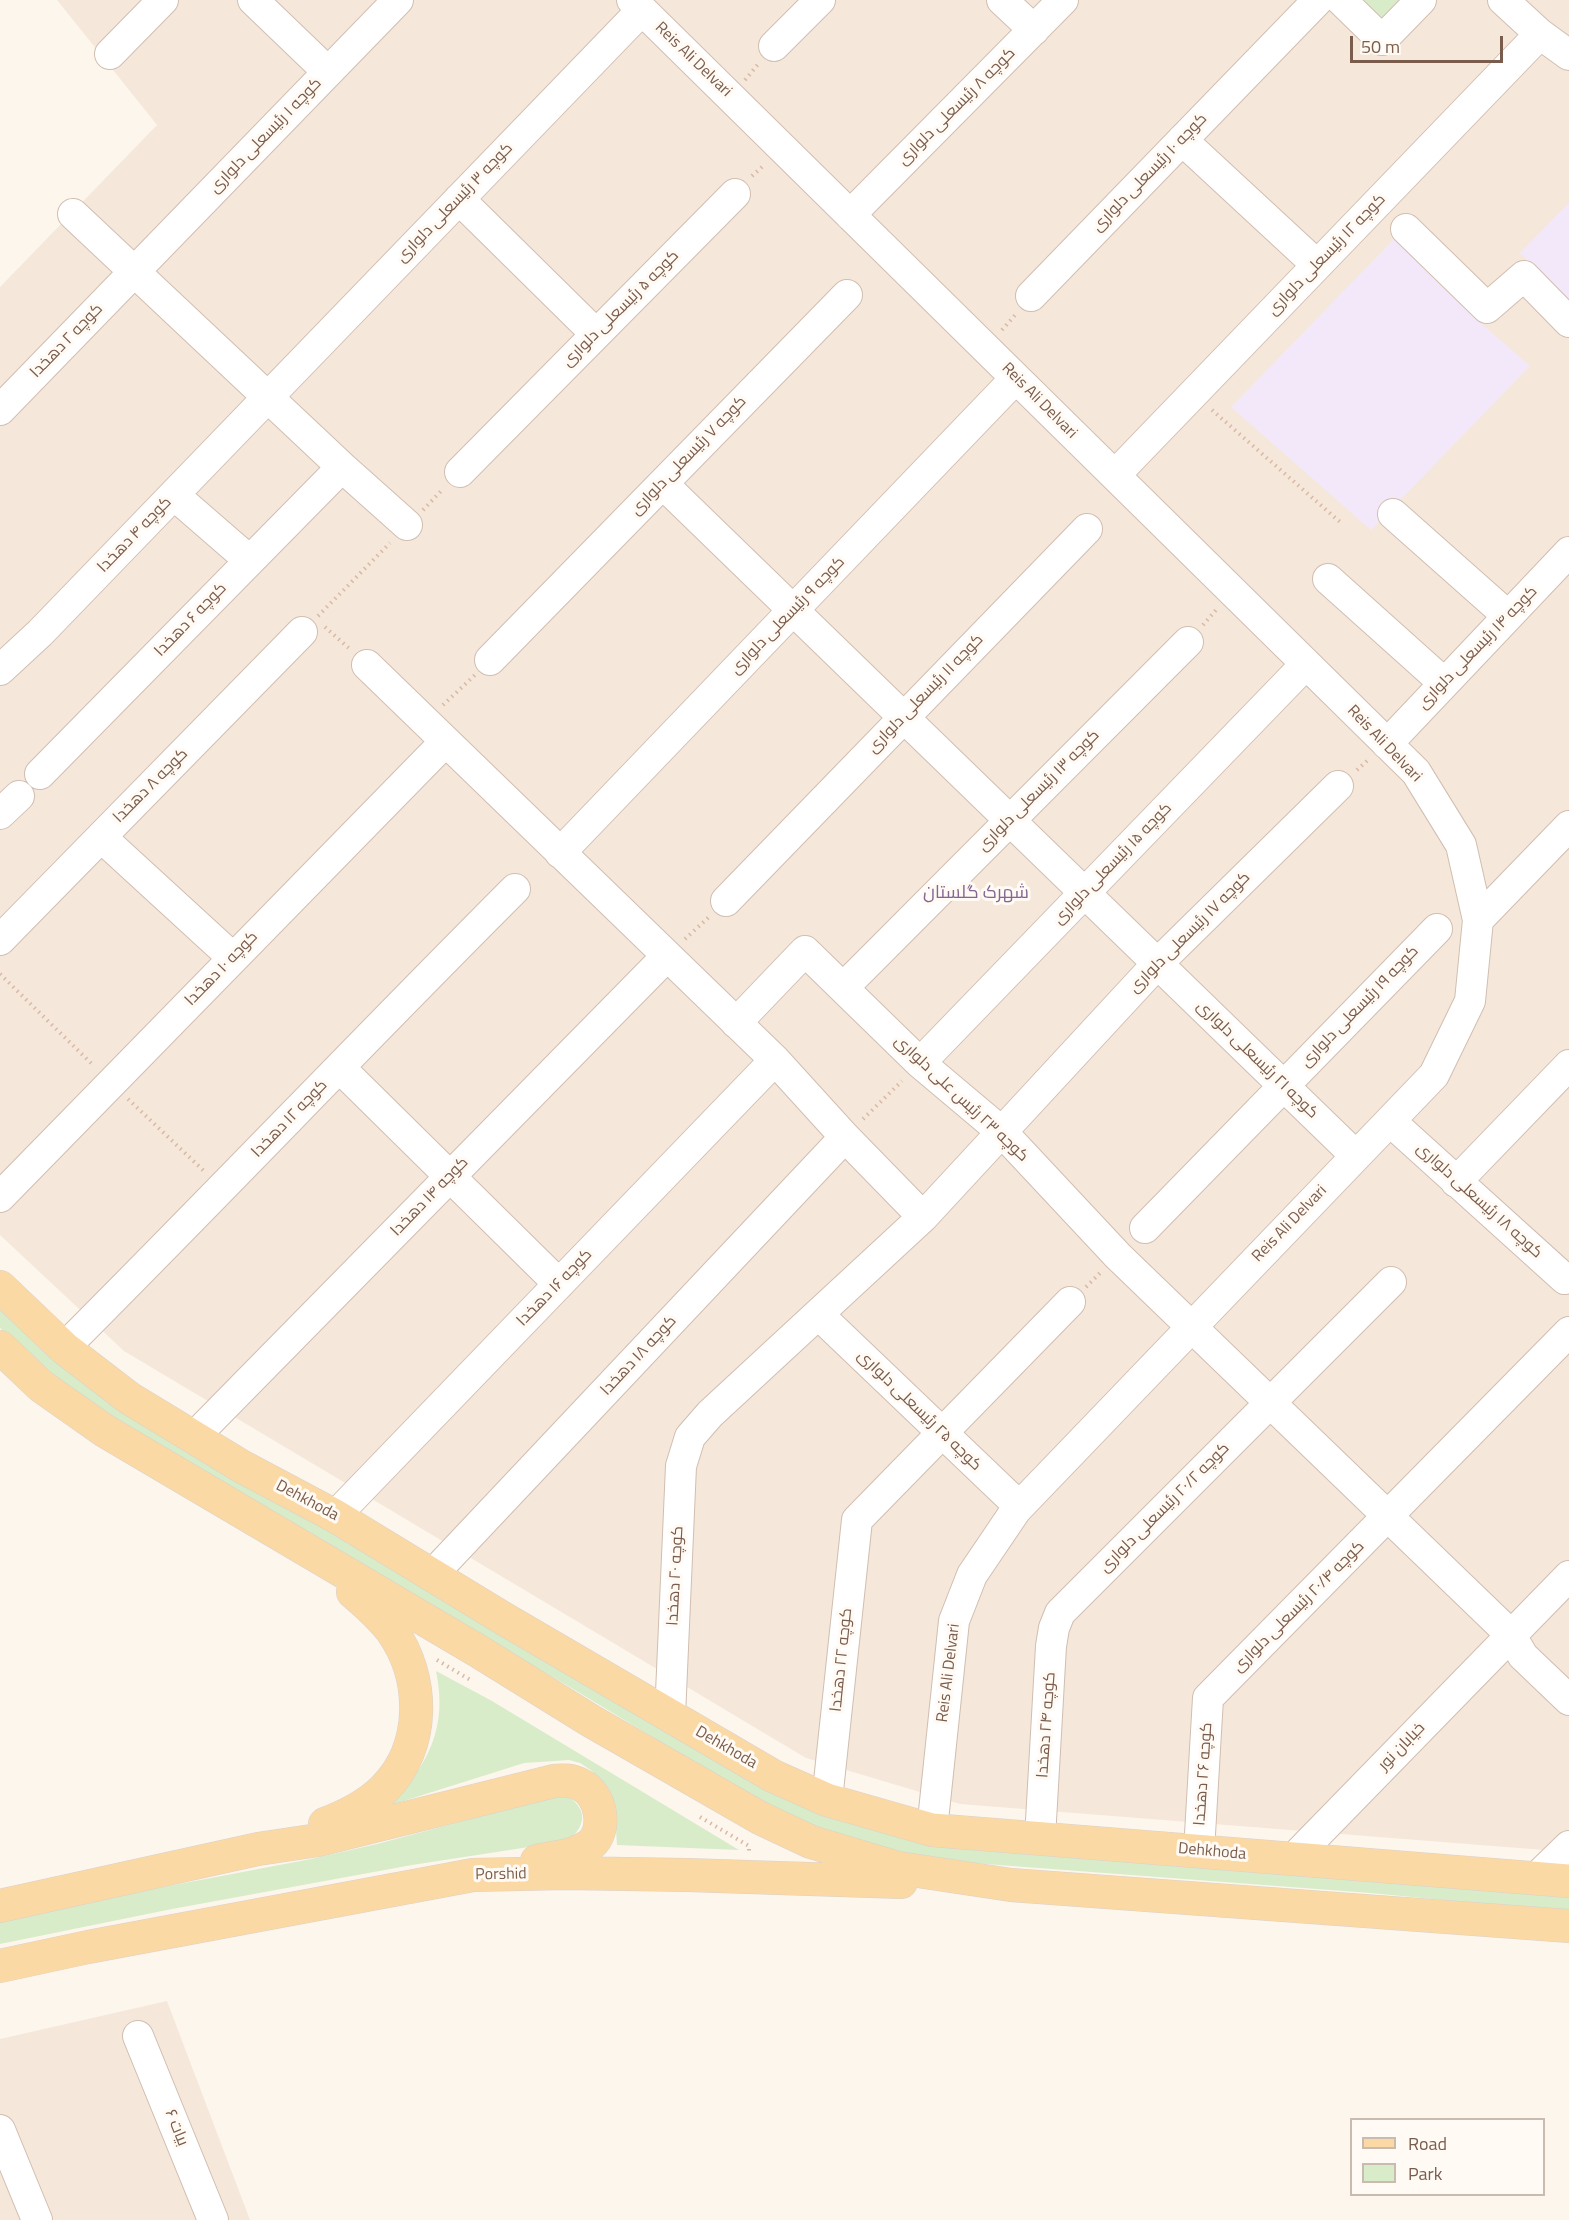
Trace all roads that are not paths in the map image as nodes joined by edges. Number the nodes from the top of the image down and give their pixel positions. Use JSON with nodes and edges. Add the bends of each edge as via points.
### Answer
{"nodes":[{"id":1,"x":163,"y":0,"type":"edge"},
{"id":2,"x":253,"y":0,"type":"edge"},
{"id":3,"x":398,"y":0,"type":"edge"},
{"id":4,"x":820,"y":0,"type":"edge"},
{"id":5,"x":1002,"y":0,"type":"edge"},
{"id":6,"x":1063,"y":0,"type":"edge"},
{"id":7,"x":1318,"y":0,"type":"edge"},
{"id":8,"x":1341,"y":0,"type":"edge"},
{"id":9,"x":1421,"y":0,"type":"edge"},
{"id":10,"x":1503,"y":0,"type":"edge"},
{"id":11,"x":637,"y":5,"type":"edge"},
{"id":12,"x":1034,"y":30,"type":"junction"},
{"id":13,"x":1540,"y":34,"type":"junction"},
{"id":14,"x":774,"y":46,"type":"road end"},
{"id":15,"x":110,"y":54,"type":"dead end"},
{"id":16,"x":1569,"y":55,"type":"edge"},
{"id":17,"x":328,"y":72,"type":"junction"},
{"id":18,"x":1182,"y":140,"type":"junction"},
{"id":19,"x":735,"y":194,"type":"road end"},
{"id":20,"x":459,"y":199,"type":"junction"},
{"id":21,"x":72,"y":214,"type":"dead end"},
{"id":22,"x":850,"y":215,"type":"junction"},
{"id":23,"x":1406,"y":229,"type":"dead end"},
{"id":24,"x":1317,"y":265,"type":"junction"},
{"id":25,"x":134,"y":272,"type":"junction"},
{"id":26,"x":847,"y":295,"type":"dead end"},
{"id":27,"x":1031,"y":296,"type":"road end"},
{"id":28,"x":1569,"y":322,"type":"edge"},
{"id":29,"x":596,"y":334,"type":"junction"},
{"id":30,"x":1016,"y":378,"type":"junction"},
{"id":31,"x":268,"y":397,"type":"junction"},
{"id":32,"x":0,"y":410,"type":"edge"},
{"id":33,"x":342,"y":467,"type":"junction"},
{"id":34,"x":460,"y":472,"type":"road end"},
{"id":35,"x":1115,"y":476,"type":"junction"},
{"id":36,"x":663,"y":484,"type":"junction"},
{"id":37,"x":181,"y":501,"type":"dead end"},
{"id":38,"x":1394,"y":514,"type":"dead end"},
{"id":39,"x":407,"y":525,"type":"road end"},
{"id":40,"x":1087,"y":529,"type":"dead end"},
{"id":41,"x":1569,"y":552,"type":"edge"},
{"id":42,"x":249,"y":560,"type":"junction"},
{"id":43,"x":1328,"y":579,"type":"dead end"},
{"id":44,"x":793,"y":610,"type":"junction"},
{"id":45,"x":1508,"y":616,"type":"junction"},
{"id":46,"x":309,"y":625,"type":"road end"},
{"id":47,"x":1188,"y":642,"type":"road end"},
{"id":48,"x":490,"y":660,"type":"road end"},
{"id":49,"x":1306,"y":664,"type":"junction"},
{"id":50,"x":367,"y":665,"type":"road end"},
{"id":51,"x":0,"y":670,"type":"edge"},
{"id":52,"x":1444,"y":683,"type":"junction"},
{"id":53,"x":904,"y":717,"type":"junction"},
{"id":54,"x":435,"y":732,"type":"junction"},
{"id":55,"x":1387,"y":744,"type":"junction"},
{"id":56,"x":40,"y":774,"type":"dead end"},
{"id":57,"x":1338,"y":786,"type":"road end"},
{"id":58,"x":1010,"y":820,"type":"junction"},
{"id":59,"x":1569,"y":826,"type":"edge"},
{"id":60,"x":101,"y":837,"type":"junction"},
{"id":61,"x":560,"y":853,"type":"junction"},
{"id":62,"x":515,"y":890,"type":"dead end"},
{"id":63,"x":1085,"y":893,"type":"junction"},
{"id":64,"x":726,"y":901,"type":"road end"},
{"id":65,"x":1478,"y":920,"type":"junction"},
{"id":66,"x":1437,"y":929,"type":"dead end"},
{"id":67,"x":0,"y":940,"type":"edge"},
{"id":68,"x":667,"y":956,"type":"junction"},
{"id":69,"x":233,"y":958,"type":"junction"},
{"id":70,"x":1158,"y":963,"type":"junction"},
{"id":71,"x":843,"y":988,"type":"junction"},
{"id":72,"x":736,"y":1023,"type":"junction"},
{"id":73,"x":775,"y":1060,"type":"junction"},
{"id":74,"x":920,"y":1063,"type":"junction"},
{"id":75,"x":1569,"y":1065,"type":"edge"},
{"id":76,"x":340,"y":1068,"type":"junction"},
{"id":77,"x":1284,"y":1086,"type":"junction"},
{"id":78,"x":1390,"y":1120,"type":"junction"},
{"id":79,"x":1002,"y":1132,"type":"junction"},
{"id":80,"x":845,"y":1137,"type":"junction"},
{"id":81,"x":1356,"y":1156,"type":"junction"},
{"id":82,"x":451,"y":1176,"type":"junction"},
{"id":83,"x":1456,"y":1182,"type":"junction"},
{"id":84,"x":0,"y":1197,"type":"edge"},
{"id":85,"x":923,"y":1217,"type":"junction"},
{"id":86,"x":1145,"y":1228,"type":"dead end"},
{"id":87,"x":1569,"y":1278,"type":"edge"},
{"id":88,"x":1391,"y":1282,"type":"dead end"},
{"id":89,"x":559,"y":1284,"type":"junction"},
{"id":90,"x":0,"y":1287,"type":"edge"},
{"id":91,"x":1070,"y":1302,"type":"road end"},
{"id":92,"x":819,"y":1315,"type":"junction"},
{"id":93,"x":1191,"y":1328,"type":"junction"},
{"id":94,"x":1569,"y":1332,"type":"edge"},
{"id":95,"x":0,"y":1347,"type":"edge"},
{"id":96,"x":64,"y":1348,"type":"junction"},
{"id":97,"x":1270,"y":1403,"type":"junction"},
{"id":98,"x":941,"y":1434,"type":"junction"},
{"id":99,"x":194,"y":1437,"type":"junction"},
{"id":100,"x":690,"y":1437,"type":"joint"},
{"id":101,"x":1019,"y":1506,"type":"junction"},
{"id":102,"x":1389,"y":1515,"type":"junction"},
{"id":103,"x":335,"y":1516,"type":"junction"},
{"id":104,"x":300,"y":1546,"type":"junction"},
{"id":105,"x":432,"y":1575,"type":"junction"},
{"id":106,"x":1569,"y":1576,"type":"edge"},
{"id":107,"x":1060,"y":1613,"type":"joint"},
{"id":108,"x":1510,"y":1634,"type":"junction"},
{"id":109,"x":1208,"y":1698,"type":"joint"},
{"id":110,"x":1569,"y":1701,"type":"edge"},
{"id":111,"x":670,"y":1716,"type":"junction"},
{"id":112,"x":827,"y":1800,"type":"junction"},
{"id":113,"x":932,"y":1830,"type":"junction"},
{"id":114,"x":1040,"y":1838,"type":"junction"},
{"id":115,"x":1569,"y":1846,"type":"edge"},
{"id":116,"x":258,"y":1849,"type":"junction"},
{"id":117,"x":1199,"y":1851,"type":"junction"},
{"id":118,"x":1293,"y":1859,"type":"junction"},
{"id":119,"x":473,"y":1875,"type":"junction"},
{"id":120,"x":1535,"y":1879,"type":"junction"},
{"id":121,"x":1569,"y":1881,"type":"edge"},
{"id":122,"x":1011,"y":1885,"type":"junction"},
{"id":123,"x":0,"y":1906,"type":"edge"},
{"id":124,"x":1569,"y":1926,"type":"edge"},
{"id":125,"x":0,"y":1966,"type":"edge"},
{"id":126,"x":138,"y":2036,"type":"dead end"},
{"id":127,"x":0,"y":2130,"type":"edge"},
{"id":128,"x":37,"y":2220,"type":"edge"},
{"id":129,"x":213,"y":2220,"type":"edge"}],
"edges":[{"from":1,"to":15,"type":"street"},
{"from":2,"to":17,"type":"street"},
{"from":3,"to":17,"type":"street","name":"کوچه ۱ رئیسعلی دلواری"},
{"from":4,"to":14,"type":"street"},
{"from":5,"to":12,"type":"street"},
{"from":6,"to":12,"type":"street","name":"کوچه ۸ رئیسعلی دلواری"},
{"from":7,"to":18,"type":"street","name":"کوچه ۱۰ رئیسعلی دلواری"},
{"from":8,"to":9,"type":"street","via":[[1382,40]]},
{"from":10,"to":13,"type":"street"},
{"from":11,"to":20,"type":"street","name":"کوچه ۳ رئیسعلی دلواری"},
{"from":11,"to":22,"type":"street","name":"Reis Ali Delvari"},
{"from":12,"to":22,"type":"street","name":"کوچه ۸ رئیسعلی دلواری"},
{"from":13,"to":16,"type":"street"},
{"from":13,"to":24,"type":"street","name":"کوچه ۱۲ رئیسعلی دلواری"},
{"from":17,"to":25,"type":"street","name":"کوچه ۱ رئیسعلی دلواری"},
{"from":18,"to":24,"type":"street"},
{"from":18,"to":27,"type":"street","name":"کوچه ۱۰ رئیسعلی دلواری"},
{"from":19,"to":29,"type":"street","name":"کوچه ۵ رئیسعلی دلواری"},
{"from":20,"to":29,"type":"street"},
{"from":20,"to":31,"type":"street","name":"کوچه ۳ رئیسعلی دلواری"},
{"from":21,"to":25,"type":"street"},
{"from":22,"to":30,"type":"street","name":"Reis Ali Delvari"},
{"from":23,"to":28,"type":"street","via":[[1487,308],[1524,276]]},
{"from":24,"to":35,"type":"street","name":"کوچه ۱۲ رئیسعلی دلواری"},
{"from":25,"to":31,"type":"street"},
{"from":25,"to":32,"type":"street","name":"کوچه ۲ دهخدا"},
{"from":26,"to":36,"type":"street","name":"کوچه ۷ رئیسعلی دلواری"},
{"from":29,"to":34,"type":"street","name":"کوچه ۵ رئیسعلی دلواری"},
{"from":30,"to":35,"type":"street","name":"Reis Ali Delvari"},
{"from":30,"to":44,"type":"street","name":"کوچه ۹ رئیسعلی دلواری"},
{"from":31,"to":33,"type":"street"},
{"from":31,"to":51,"type":"street","name":"کوچه ۴ دهخدا"},
{"from":33,"to":39,"type":"street"},
{"from":33,"to":42,"type":"street","name":"کوچه ۶ دهخدا"},
{"from":35,"to":49,"type":"street","name":"Reis Ali Delvari"},
{"from":36,"to":44,"type":"street","name":"کوچه ۲۱ رئیسعلی دلواری"},
{"from":36,"to":48,"type":"street","name":"کوچه ۷ رئیسعلی دلواری"},
{"from":37,"to":42,"type":"street"},
{"from":38,"to":45,"type":"street"},
{"from":40,"to":53,"type":"street","name":"کوچه ۱۱ رئیسعلی دلواری"},
{"from":41,"to":45,"type":"street","name":"کوچه ۱۴ رئیسعلی دلواری"},
{"from":42,"to":56,"type":"street","name":"کوچه ۶ دهخدا"},
{"from":43,"to":52,"type":"street"},
{"from":44,"to":53,"type":"street","name":"کوچه ۲۱ رئیسعلی دلواری"},
{"from":44,"to":61,"type":"street","name":"کوچه ۹ رئیسعلی دلواری"},
{"from":45,"to":52,"type":"street","name":"کوچه ۱۴ رئیسعلی دلواری"},
{"from":46,"to":60,"type":"street","name":"کوچه ۸ دهخدا"},
{"from":47,"to":58,"type":"street","name":"کوچه ۱۳ رئیسعلی دلواری"},
{"from":49,"to":55,"type":"street","name":"Reis Ali Delvari"},
{"from":49,"to":63,"type":"street","name":"کوچه ۱۵ رئیسعلی دلواری"},
{"from":50,"to":54,"type":"street"},
{"from":52,"to":55,"type":"street","name":"کوچه ۱۴ رئیسعلی دلواری"},
{"from":53,"to":58,"type":"street","name":"کوچه ۲۱ رئیسعلی دلواری"},
{"from":53,"to":64,"type":"street","name":"کوچه ۱۱ رئیسعلی دلواری"},
{"from":54,"to":61,"type":"street"},
{"from":54,"to":69,"type":"street","name":"کوچه ۱۰ دهخدا"},
{"from":55,"to":65,"type":"street","name":"Reis Ali Delvari","via":[[1416,772],[1461,845]]},
{"from":57,"to":70,"type":"street","name":"کوچه ۱۷ رئیسعلی دلواری"},
{"from":58,"to":63,"type":"street","name":"کوچه ۲۱ رئیسعلی دلواری"},
{"from":58,"to":71,"type":"street","name":"کوچه ۱۳ رئیسعلی دلواری"},
{"from":59,"to":65,"type":"street"},
{"from":60,"to":67,"type":"street","name":"کوچه ۸ دهخدا"},
{"from":60,"to":69,"type":"street"},
{"from":61,"to":68,"type":"street"},
{"from":62,"to":76,"type":"street","name":"کوچه ۱۲ دهخدا"},
{"from":63,"to":70,"type":"street","name":"کوچه ۲۱ رئیسعلی دلواری"},
{"from":63,"to":74,"type":"street","name":"کوچه ۱۵ رئیسعلی دلواری"},
{"from":65,"to":78,"type":"street","name":"Reis Ali Delvari","via":[[1470,1001],[1434,1075]]},
{"from":66,"to":77,"type":"street","name":"کوچه ۱۹ رئیسعلی دلواری"},
{"from":68,"to":72,"type":"street"},
{"from":68,"to":82,"type":"street","name":"کوچه ۱۴ دهخدا"},
{"from":69,"to":84,"type":"street","name":"کوچه ۱۰ دهخدا"},
{"from":70,"to":77,"type":"street","name":"کوچه ۲۱ رئیسعلی دلواری"},
{"from":70,"to":79,"type":"street","name":"کوچه ۱۷ رئیسعلی دلواری"},
{"from":71,"to":72,"type":"street","name":"کوچه ۲۳ رئیس علی دلواری","via":[[805,951]]},
{"from":71,"to":74,"type":"street","name":"کوچه ۲۳ رئیس علی دلواری"},
{"from":72,"to":73,"type":"street"},
{"from":73,"to":80,"type":"street"},
{"from":73,"to":89,"type":"street","name":"کوچه ۱۶ دهخدا"},
{"from":74,"to":79,"type":"street","name":"کوچه ۲۳ رئیس علی دلواری"},
{"from":75,"to":83,"type":"street"},
{"from":76,"to":82,"type":"street"},
{"from":76,"to":96,"type":"street","name":"کوچه ۱۲ دهخدا"},
{"from":77,"to":81,"type":"street","name":"کوچه ۲۱ رئیسعلی دلواری"},
{"from":77,"to":86,"type":"street","name":"کوچه ۱۹ رئیسعلی دلواری"},
{"from":78,"to":81,"type":"street","name":"Reis Ali Delvari"},
{"from":78,"to":83,"type":"street","name":"کوچه ۱۸ رئیسعلی دلواری"},
{"from":79,"to":85,"type":"street","name":"کوچه ۱۷ رئیسعلی دلواری"},
{"from":79,"to":93,"type":"street","name":"کوچه ۲۳ رئیس علی دلواری"},
{"from":80,"to":85,"type":"street"},
{"from":80,"to":105,"type":"street","name":"کوچه ۱۸ دهخدا"},
{"from":81,"to":93,"type":"street","name":"Reis Ali Delvari"},
{"from":82,"to":89,"type":"street"},
{"from":82,"to":99,"type":"street","name":"کوچه ۱۴ دهخدا"},
{"from":83,"to":87,"type":"street","name":"کوچه ۱۸ رئیسعلی دلواری","via":[[1565,1279]]},
{"from":85,"to":92,"type":"street","name":"کوچه ۱۷ رئیسعلی دلواری"},
{"from":88,"to":97,"type":"street","name":"کوچه ۲۰/۲ رئیسعلی دلواری"},
{"from":89,"to":103,"type":"street","name":"کوچه ۱۶ دهخدا"},
{"from":90,"to":96,"type":"main road","name":"Dehkhoda"},
{"from":91,"to":98,"type":"street"},
{"from":92,"to":98,"type":"street","name":"کوچه ۲۵ رئیسعلی دلواری"},
{"from":92,"to":100,"type":"street","name":"کوچه ۱۷ رئیسعلی دلواری"},
{"from":93,"to":97,"type":"street","name":"کوچه ۲۳ رئیس علی دلواری"},
{"from":93,"to":101,"type":"street","name":"Reis Ali Delvari"},
{"from":94,"to":102,"type":"street","name":"کوچه ۲۰/۴ رئیسعلی دلواری"},
{"from":95,"to":104,"type":"main road","via":[[41,1386],[105,1431]]},
{"from":96,"to":99,"type":"main road","name":"Dehkhoda","via":[[129,1398]]},
{"from":97,"to":102,"type":"street","name":"کوچه ۲۳ رئیس علی دلواری"},
{"from":97,"to":107,"type":"street","name":"کوچه ۲۰/۲ رئیسعلی دلواری"},
{"from":98,"to":101,"type":"street","name":"کوچه ۲۵ رئیسعلی دلواری"},
{"from":98,"to":112,"type":"street","name":"کوچه ۲۲ دهخدا","via":[[857,1520]]},
{"from":99,"to":103,"type":"main road","name":"Dehkhoda"},
{"from":100,"to":111,"type":"street","name":"کوچه ۲۰ دهخدا","via":[[681,1466]]},
{"from":101,"to":113,"type":"street","name":"Reis Ali Delvari","via":[[972,1575],[954,1621]]},
{"from":102,"to":108,"type":"street","name":"کوچه ۲۳ رئیس علی دلواری"},
{"from":102,"to":109,"type":"street","name":"کوچه ۲۰/۴ رئیسعلی دلواری"},
{"from":103,"to":105,"type":"main road","name":"Dehkhoda"},
{"from":104,"to":116,"type":"main road","via":[[371,1607],[393,1632],[411,1670],[417,1708],[403,1761],[383,1790],[345,1816]]},
{"from":104,"to":122,"type":"main road","via":[[591,1721],[770,1823],[811,1842],[898,1868]]},
{"from":105,"to":111,"type":"main road","name":"Dehkhoda"},
{"from":106,"to":108,"type":"street","name":"خیابان نور"},
{"from":107,"to":114,"type":"street","name":"کوچه ۲۴ دهخدا","via":[[1052,1646]]},
{"from":108,"to":110,"type":"street","name":"کوچه ۲۳ رئیس علی دلواری","via":[[1523,1656]]},
{"from":108,"to":118,"type":"street","name":"خیابان نور"},
{"from":109,"to":117,"type":"street","name":"کوچه ۲۶ دهخدا"},
{"from":111,"to":112,"type":"main road","name":"Dehkhoda","via":[[773,1776]]},
{"from":112,"to":113,"type":"main road","name":"Dehkhoda"},
{"from":113,"to":114,"type":"main road","name":"Dehkhoda"},
{"from":114,"to":117,"type":"main road","name":"Dehkhoda"},
{"from":115,"to":120,"type":"street"},
{"from":116,"to":119,"type":"main road","via":[[318,1840],[554,1781],[569,1780],[589,1790],[600,1816],[599,1833],[592,1843],[567,1855]]},
{"from":116,"to":123,"type":"main road"},
{"from":117,"to":118,"type":"main road","name":"Dehkhoda"},
{"from":118,"to":120,"type":"main road","name":"Dehkhoda"},
{"from":119,"to":122,"type":"main road","name":"Porshid","via":[[687,1875]]},
{"from":119,"to":125,"type":"main road","name":"Porshid"},
{"from":120,"to":121,"type":"main road","name":"Dehkhoda"},
{"from":122,"to":124,"type":"main road"},
{"from":126,"to":129,"type":"street","name":"بیات ۶"},
{"from":127,"to":128,"type":"street"}]}
